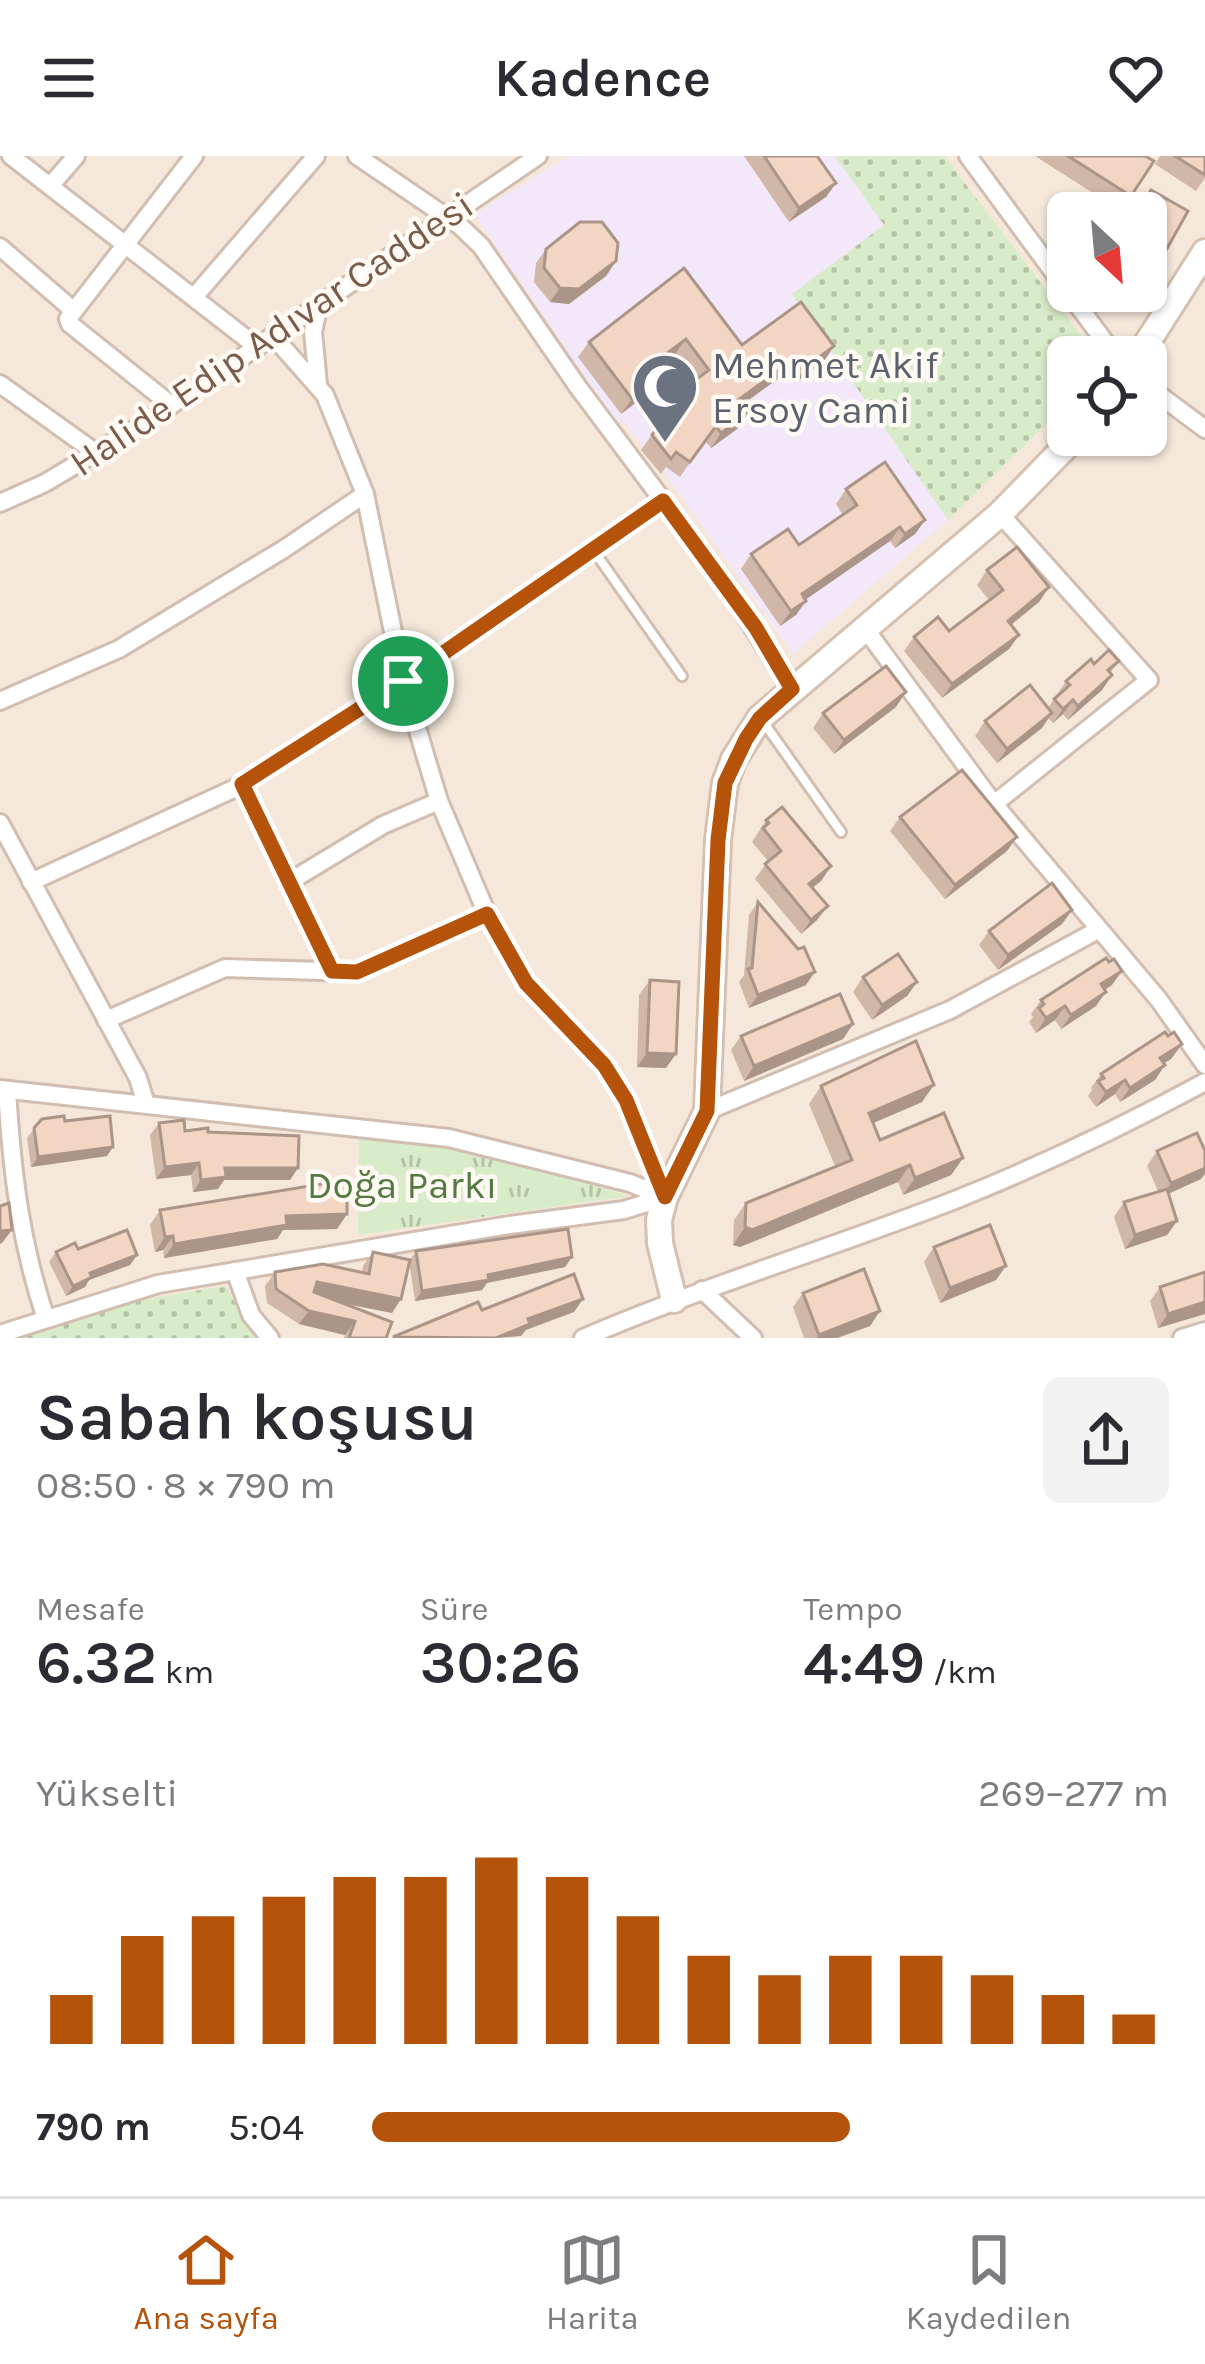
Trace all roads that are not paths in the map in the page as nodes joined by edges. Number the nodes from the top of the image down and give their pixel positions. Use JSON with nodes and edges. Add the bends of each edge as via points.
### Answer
{"nodes":[{"id":1,"x":11,"y":156,"type":"edge"},
{"id":2,"x":76,"y":156,"type":"edge"},
{"id":3,"x":194,"y":156,"type":"edge"},
{"id":4,"x":316,"y":156,"type":"edge"},
{"id":5,"x":357,"y":156,"type":"edge"},
{"id":6,"x":538,"y":156,"type":"edge"},
{"id":7,"x":968,"y":156,"type":"edge"},
{"id":8,"x":51,"y":185,"type":"junction"},
{"id":9,"x":445,"y":217,"type":"junction"},
{"id":10,"x":127,"y":245,"type":"junction"},
{"id":11,"x":0,"y":247,"type":"edge"},
{"id":12,"x":1205,"y":253,"type":"edge"},
{"id":13,"x":194,"y":296,"type":"junction"},
{"id":14,"x":319,"y":304,"type":"junction"},
{"id":15,"x":74,"y":311,"type":"junction"},
{"id":16,"x":1101,"y":336,"type":"edge"},
{"id":17,"x":1152,"y":336,"type":"edge"},
{"id":18,"x":265,"y":342,"type":"junction"},
{"id":19,"x":0,"y":384,"type":"edge"},
{"id":20,"x":318,"y":385,"type":"junction"},
{"id":21,"x":1167,"y":401,"type":"edge"},
{"id":22,"x":171,"y":405,"type":"junction"},
{"id":23,"x":1205,"y":429,"type":"edge"},
{"id":24,"x":96,"y":453,"type":"junction"},
{"id":25,"x":1056,"y":456,"type":"edge"},
{"id":26,"x":365,"y":494,"type":"junction"},
{"id":27,"x":3,"y":498,"type":"edge"},
{"id":28,"x":663,"y":501,"type":"junction"},
{"id":29,"x":1000,"y":514,"type":"junction"},
{"id":30,"x":593,"y":550,"type":"junction"},
{"id":31,"x":864,"y":627,"type":"junction"},
{"id":32,"x":682,"y":676,"type":"dead end"},
{"id":33,"x":403,"y":681,"type":"junction"},
{"id":34,"x":792,"y":689,"type":"junction"},
{"id":35,"x":0,"y":701,"type":"edge"},
{"id":36,"x":760,"y":718,"type":"junction"},
{"id":37,"x":242,"y":784,"type":"junction"},
{"id":38,"x":440,"y":801,"type":"junction"},
{"id":39,"x":994,"y":804,"type":"junction"},
{"id":40,"x":0,"y":823,"type":"edge"},
{"id":41,"x":841,"y":832,"type":"dead end"},
{"id":42,"x":289,"y":881,"type":"junction"},
{"id":43,"x":32,"y":882,"type":"junction"},
{"id":44,"x":487,"y":914,"type":"junction"},
{"id":45,"x":1098,"y":930,"type":"junction"},
{"id":46,"x":332,"y":971,"type":"junction"},
{"id":47,"x":106,"y":1020,"type":"junction"},
{"id":48,"x":1205,"y":1065,"type":"edge"},
{"id":49,"x":1205,"y":1082,"type":"edge"},
{"id":50,"x":4,"y":1089,"type":"edge"},
{"id":51,"x":146,"y":1104,"type":"junction"},
{"id":52,"x":707,"y":1111,"type":"junction"},
{"id":53,"x":665,"y":1197,"type":"junction"},
{"id":54,"x":235,"y":1271,"type":"junction"},
{"id":55,"x":702,"y":1290,"type":"junction"},
{"id":56,"x":674,"y":1300,"type":"junction"},
{"id":57,"x":46,"y":1319,"type":"junction"},
{"id":58,"x":1205,"y":1330,"type":"edge"},
{"id":59,"x":0,"y":1334,"type":"edge"},
{"id":60,"x":270,"y":1338,"type":"edge"},
{"id":61,"x":583,"y":1338,"type":"edge"},
{"id":62,"x":753,"y":1338,"type":"edge"},
{"id":63,"x":1183,"y":1338,"type":"edge"}],
"edges":[{"from":1,"to":8,"type":"street"},
{"from":2,"to":8,"type":"street"},
{"from":3,"to":10,"type":"street"},
{"from":4,"to":13,"type":"street"},
{"from":5,"to":9,"type":"street"},
{"from":6,"to":9,"type":"street","name":"Halide Edip Adıvar Caddesi"},
{"from":7,"to":16,"type":"street"},
{"from":8,"to":10,"type":"street"},
{"from":9,"to":14,"type":"street","name":"Halide Edip Adıvar Caddesi"},
{"from":9,"to":28,"type":"street","via":[[482,246]]},
{"from":10,"to":13,"type":"street"},
{"from":10,"to":15,"type":"street"},
{"from":11,"to":15,"type":"street"},
{"from":12,"to":17,"type":"street"},
{"from":13,"to":18,"type":"street"},
{"from":14,"to":18,"type":"street","name":"Halide Edip Adıvar Caddesi"},
{"from":14,"to":20,"type":"street"},
{"from":15,"to":22,"type":"street","via":[[70,324]]},
{"from":18,"to":20,"type":"street"},
{"from":18,"to":22,"type":"street","name":"Halide Edip Adıvar Caddesi"},
{"from":19,"to":24,"type":"street"},
{"from":20,"to":26,"type":"street"},
{"from":21,"to":23,"type":"street"},
{"from":22,"to":24,"type":"street","name":"Halide Edip Adıvar Caddesi"},
{"from":24,"to":27,"type":"street","name":"Halide Edip Adıvar Caddesi"},
{"from":25,"to":29,"type":"street"},
{"from":26,"to":33,"type":"street"},
{"from":26,"to":35,"type":"street","via":[[119,650]]},
{"from":28,"to":30,"type":"street"},
{"from":28,"to":34,"type":"street"},
{"from":29,"to":31,"type":"street"},
{"from":29,"to":39,"type":"street","via":[[1149,680]]},
{"from":30,"to":32,"type":"lane"},
{"from":30,"to":33,"type":"street"},
{"from":31,"to":34,"type":"street"},
{"from":31,"to":39,"type":"street"},
{"from":33,"to":37,"type":"street"},
{"from":33,"to":38,"type":"street"},
{"from":34,"to":36,"type":"street"},
{"from":36,"to":41,"type":"lane"},
{"from":36,"to":52,"type":"street","via":[[725,783]]},
{"from":37,"to":42,"type":"street"},
{"from":37,"to":43,"type":"street"},
{"from":38,"to":42,"type":"street"},
{"from":38,"to":44,"type":"street"},
{"from":39,"to":45,"type":"street"},
{"from":40,"to":43,"type":"street"},
{"from":42,"to":46,"type":"street"},
{"from":43,"to":47,"type":"street"},
{"from":44,"to":46,"type":"street","via":[[357,972]]},
{"from":44,"to":53,"type":"street","via":[[526,983],[604,1065]]},
{"from":45,"to":48,"type":"street"},
{"from":45,"to":52,"type":"street","via":[[950,1010]]},
{"from":46,"to":47,"type":"street","via":[[225,968]]},
{"from":47,"to":51,"type":"street"},
{"from":49,"to":55,"type":"street","via":[[957,1199]]},
{"from":50,"to":51,"type":"street"},
{"from":50,"to":57,"type":"street","via":[[22,1241]]},
{"from":51,"to":53,"type":"street","via":[[448,1138]]},
{"from":52,"to":53,"type":"street"},
{"from":53,"to":54,"type":"street"},
{"from":53,"to":56,"type":"street","via":[[660,1243]]},
{"from":54,"to":57,"type":"street","via":[[158,1284]]},
{"from":54,"to":60,"type":"street","via":[[251,1315]]},
{"from":55,"to":56,"type":"street"},
{"from":55,"to":62,"type":"street"},
{"from":56,"to":61,"type":"street"},
{"from":57,"to":59,"type":"street"},
{"from":58,"to":63,"type":"street"}]}
